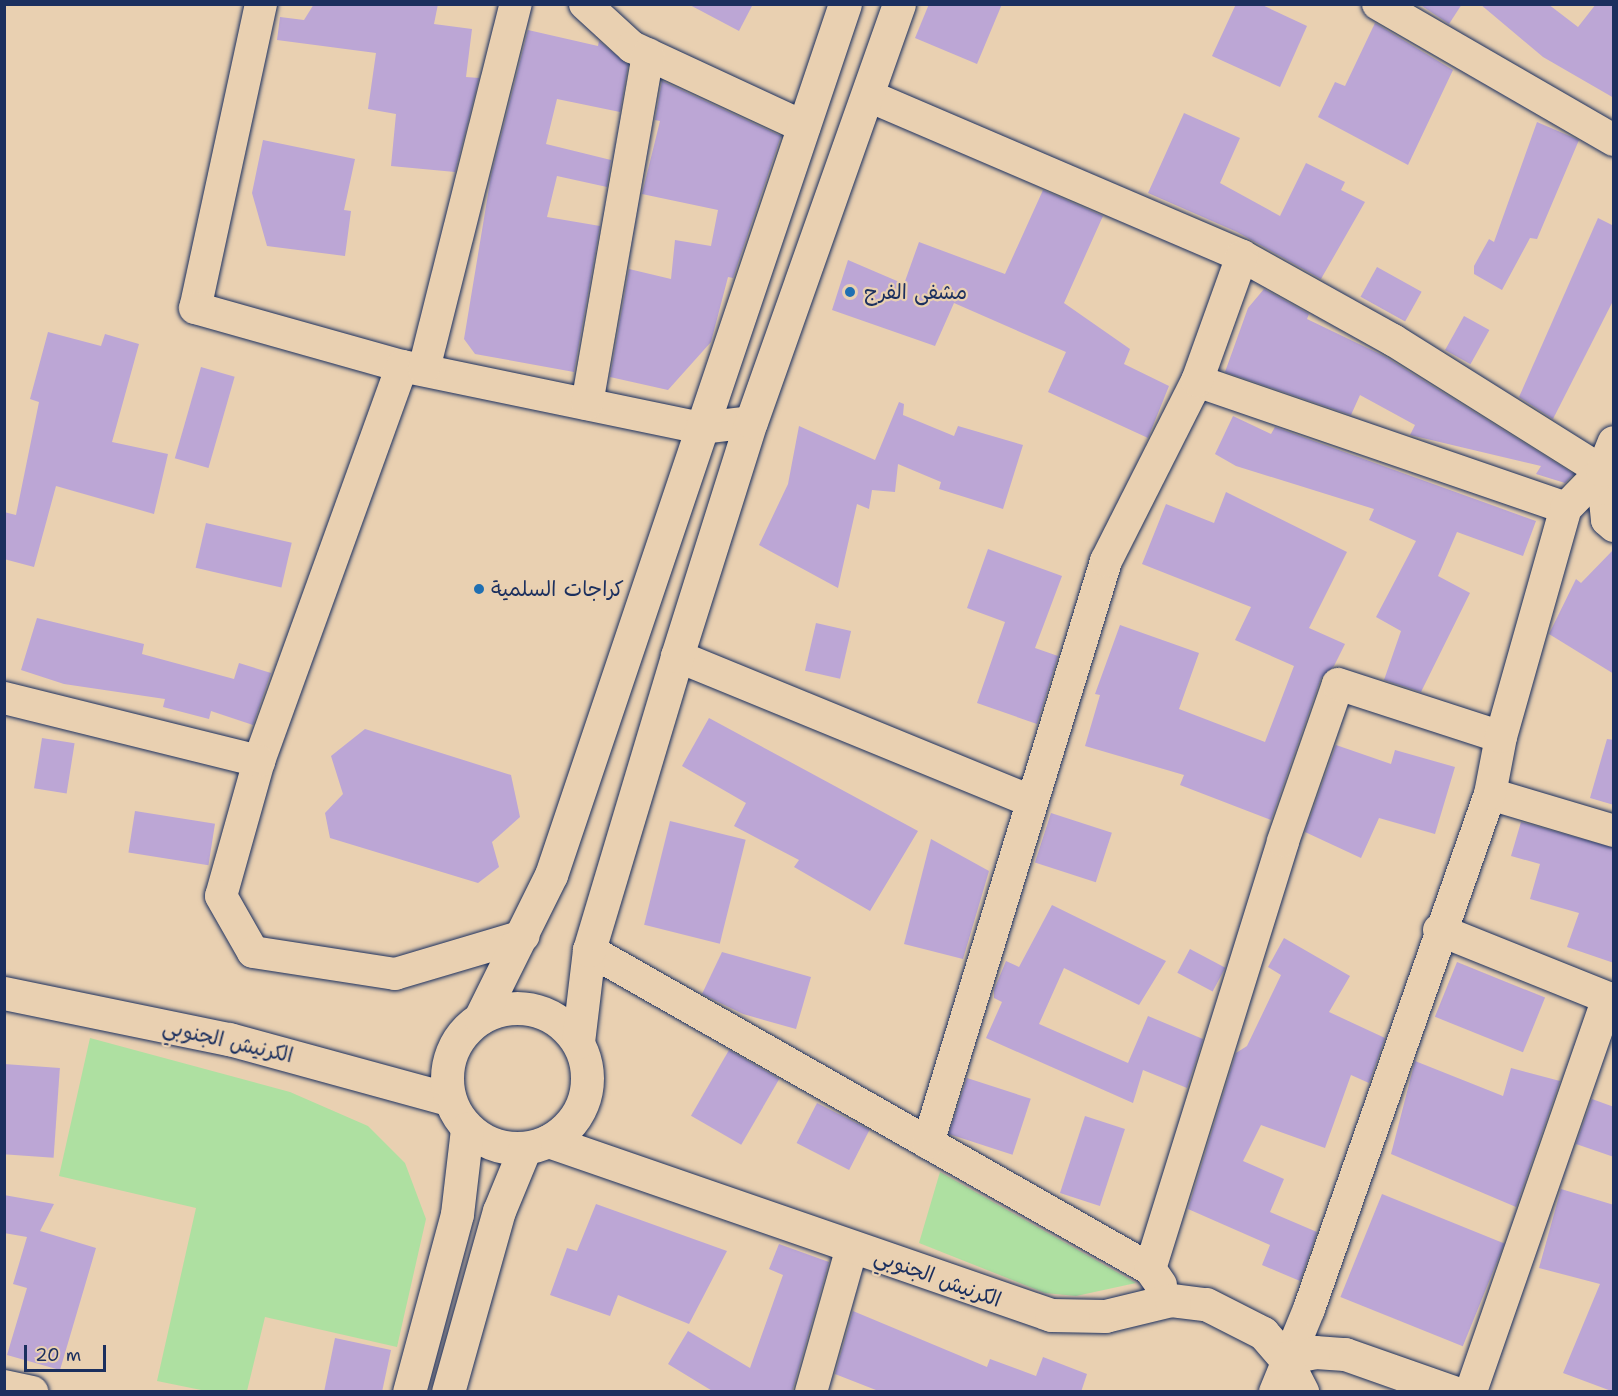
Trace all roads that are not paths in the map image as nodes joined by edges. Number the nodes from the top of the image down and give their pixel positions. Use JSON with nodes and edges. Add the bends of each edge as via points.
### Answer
{"nodes":[{"id":1,"x":261,"y":4,"type":"edge"},
{"id":2,"x":516,"y":4,"type":"edge"},
{"id":3,"x":585,"y":4,"type":"edge"},
{"id":4,"x":845,"y":4,"type":"edge"},
{"id":5,"x":899,"y":4,"type":"edge"},
{"id":6,"x":1378,"y":4,"type":"edge"},
{"id":7,"x":648,"y":54,"type":"junction"},
{"id":8,"x":868,"y":96,"type":"junction"},
{"id":9,"x":804,"y":127,"type":"junction"},
{"id":10,"x":1614,"y":140,"type":"edge"},
{"id":11,"x":1242,"y":256,"type":"junction"},
{"id":12,"x":413,"y":368,"type":"junction"},
{"id":13,"x":1197,"y":381,"type":"junction"},
{"id":14,"x":587,"y":404,"type":"junction"},
{"id":15,"x":751,"y":422,"type":"junction"},
{"id":16,"x":701,"y":428,"type":"junction"},
{"id":17,"x":1614,"y":442,"type":"edge"},
{"id":18,"x":1602,"y":471,"type":"junction"},
{"id":19,"x":1566,"y":508,"type":"junction"},
{"id":20,"x":1614,"y":526,"type":"edge"},
{"id":21,"x":677,"y":656,"type":"junction"},
{"id":22,"x":4,"y":698,"type":"edge"},
{"id":23,"x":1501,"y":737,"type":"junction"},
{"id":24,"x":259,"y":761,"type":"junction"},
{"id":25,"x":1490,"y":794,"type":"junction"},
{"id":26,"x":1030,"y":801,"type":"junction"},
{"id":27,"x":1614,"y":831,"type":"edge"},
{"id":28,"x":1439,"y":930,"type":"junction"},
{"id":29,"x":523,"y":936,"type":"junction"},
{"id":30,"x":589,"y":950,"type":"junction"},
{"id":31,"x":4,"y":993,"type":"edge"},
{"id":32,"x":480,"y":1018,"type":"junction"},
{"id":33,"x":578,"y":1042,"type":"junction"},
{"id":34,"x":449,"y":1099,"type":"junction"},
{"id":35,"x":467,"y":1129,"type":"junction"},
{"id":36,"x":927,"y":1143,"type":"junction"},
{"id":37,"x":536,"y":1145,"type":"junction"},
{"id":38,"x":852,"y":1247,"type":"junction"},
{"id":39,"x":1150,"y":1269,"type":"junction"},
{"id":40,"x":1171,"y":1300,"type":"junction"},
{"id":41,"x":1285,"y":1358,"type":"junction"},
{"id":42,"x":4,"y":1386,"type":"edge"},
{"id":43,"x":32,"y":1392,"type":"edge"},
{"id":44,"x":409,"y":1392,"type":"edge"},
{"id":45,"x":448,"y":1392,"type":"edge"},
{"id":46,"x":811,"y":1392,"type":"edge"},
{"id":47,"x":1275,"y":1392,"type":"edge"},
{"id":48,"x":1302,"y":1392,"type":"edge"},
{"id":49,"x":1453,"y":1392,"type":"edge"},
{"id":50,"x":1471,"y":1392,"type":"edge"}],
"edges":[{"from":1,"to":12,"type":"street","via":[[195,308]]},
{"from":2,"to":12,"type":"street"},
{"from":3,"to":7,"type":"street"},
{"from":4,"to":9,"type":"main road"},
{"from":5,"to":8,"type":"main road"},
{"from":6,"to":10,"type":"street"},
{"from":7,"to":9,"type":"street"},
{"from":7,"to":14,"type":"street"},
{"from":8,"to":11,"type":"street"},
{"from":8,"to":15,"type":"main road"},
{"from":9,"to":16,"type":"main road"},
{"from":11,"to":13,"type":"street"},
{"from":11,"to":18,"type":"street","via":[[1393,340]]},
{"from":12,"to":14,"type":"street"},
{"from":12,"to":24,"type":"street"},
{"from":13,"to":19,"type":"street"},
{"from":13,"to":26,"type":"street","via":[[1106,561]]},
{"from":14,"to":16,"type":"street"},
{"from":15,"to":16,"type":"street"},
{"from":15,"to":21,"type":"main road"},
{"from":16,"to":29,"type":"main road","via":[[551,875]]},
{"from":17,"to":18,"type":"street"},
{"from":18,"to":19,"type":"street"},
{"from":18,"to":20,"type":"street","via":[[1607,520]]},
{"from":19,"to":23,"type":"street"},
{"from":21,"to":26,"type":"street"},
{"from":21,"to":30,"type":"main road"},
{"from":22,"to":24,"type":"street"},
{"from":23,"to":25,"type":"street"},
{"from":23,"to":39,"type":"street","via":[[1338,684],[1283,841]]},
{"from":24,"to":29,"type":"street","via":[[221,896],[253,952],[395,975]]},
{"from":25,"to":27,"type":"street"},
{"from":25,"to":28,"type":"street"},
{"from":26,"to":36,"type":"street"},
{"from":28,"to":41,"type":"street","via":[[1309,1309]]},
{"from":28,"to":50,"type":"street","via":[[1608,998]]},
{"from":29,"to":32,"type":"main road"},
{"from":30,"to":33,"type":"main road"},
{"from":30,"to":36,"type":"street"},
{"from":31,"to":34,"type":"main road","name":"الكرنيش الجنوبي","via":[[229,1039]]},
{"from":32,"to":33,"type":"main road","via":[[523,1008],[564,1025]]},
{"from":32,"to":34,"type":"main road","via":[[452,1052],[446,1075]]},
{"from":33,"to":37,"type":"main road","via":[[586,1063],[581,1107]]},
{"from":34,"to":35,"type":"main road"},
{"from":35,"to":37,"type":"main road","via":[[501,1146]]},
{"from":35,"to":44,"type":"main road","via":[[457,1214]]},
{"from":36,"to":39,"type":"street"},
{"from":37,"to":38,"type":"main road","name":"الكرنيش الجنوبي"},
{"from":37,"to":45,"type":"main road","via":[[499,1211]]},
{"from":38,"to":40,"type":"main road","name":"الكرنيش الجنوبي","via":[[1051,1315],[1104,1316]]},
{"from":38,"to":46,"type":"street"},
{"from":39,"to":40,"type":"street"},
{"from":40,"to":41,"type":"main road","name":"الكرنيش الجنوبي","via":[[1206,1304],[1242,1318]]},
{"from":41,"to":47,"type":"street"},
{"from":41,"to":48,"type":"main road","name":"الكرنيش الجنوبي"},
{"from":41,"to":49,"type":"main road","via":[[1315,1352],[1345,1354]]},
{"from":42,"to":43,"type":"street"}]}
